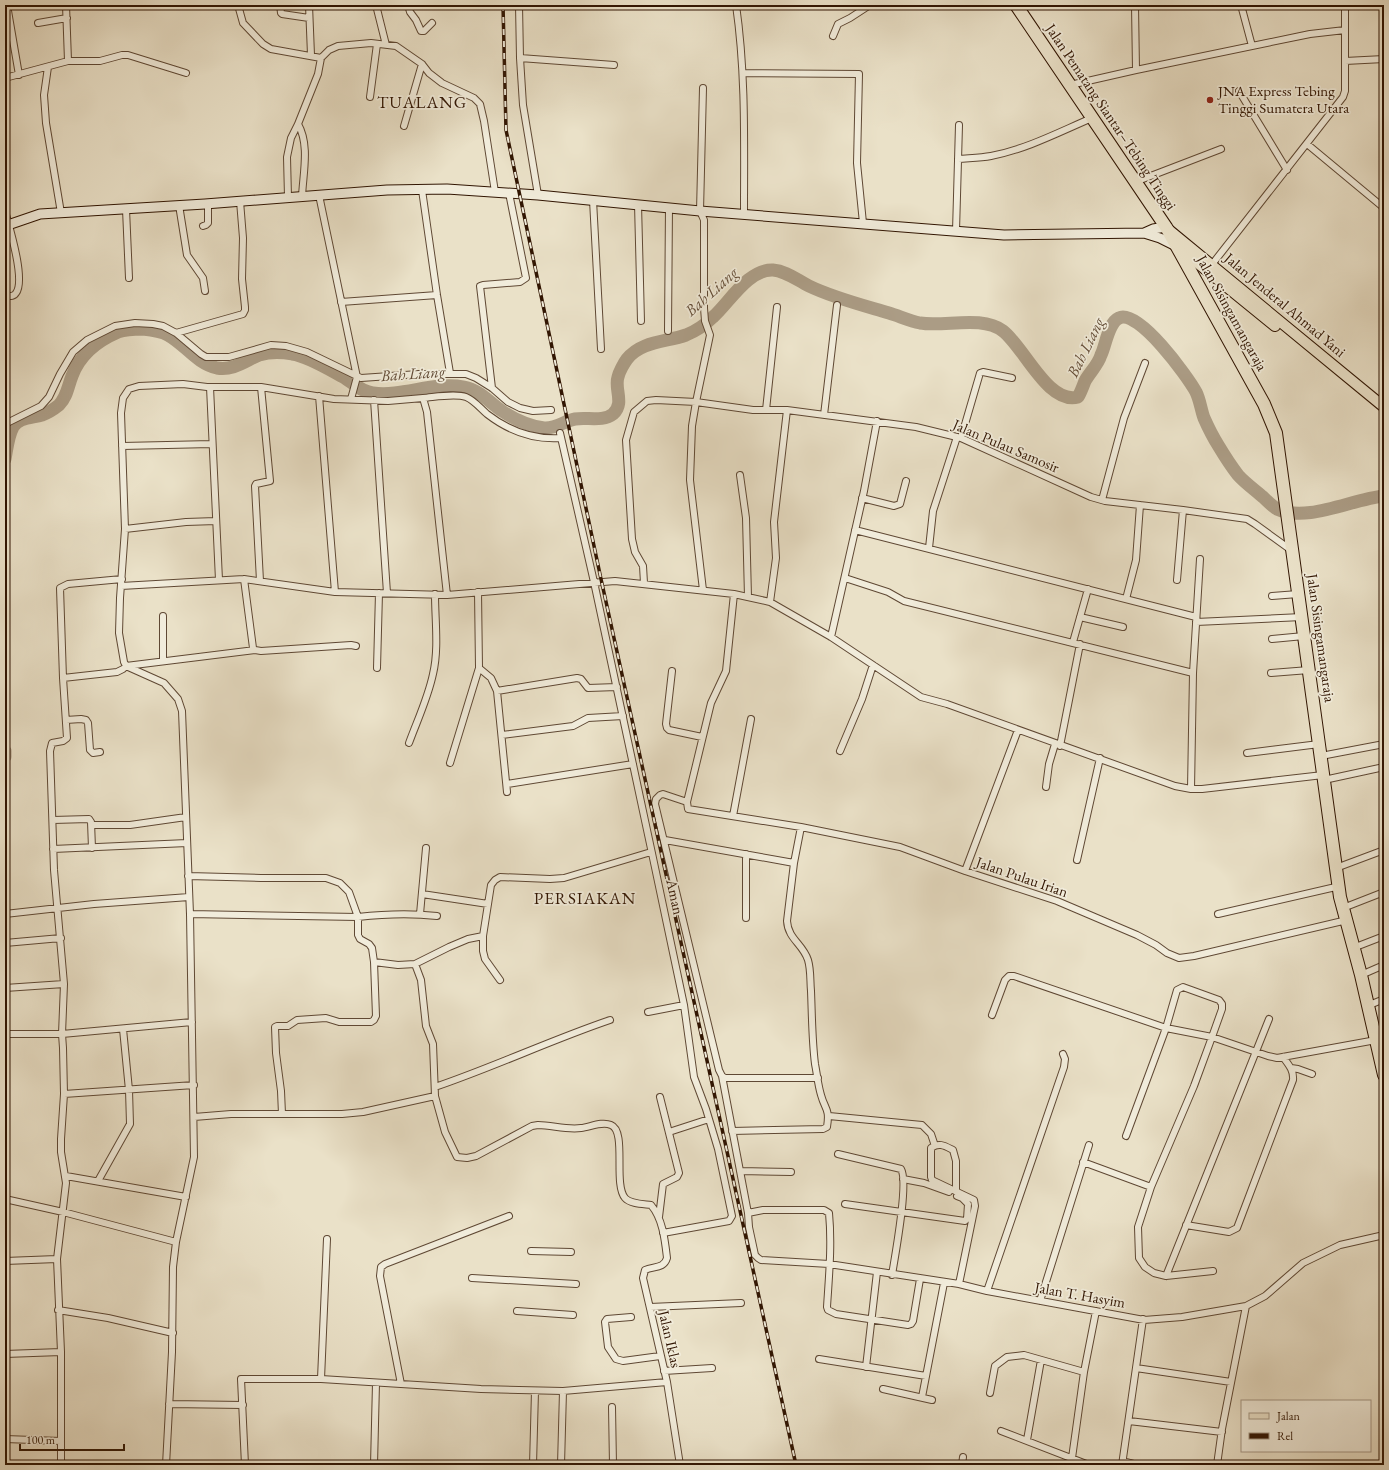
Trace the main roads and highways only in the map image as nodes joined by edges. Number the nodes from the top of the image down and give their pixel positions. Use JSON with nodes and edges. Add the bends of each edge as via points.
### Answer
{"nodes":[{"id":1,"x":1016,"y":5,"type":"edge"},
{"id":2,"x":1166,"y":227,"type":"junction"},
{"id":3,"x":1176,"y":246,"type":"junction"},
{"id":4,"x":1210,"y":268,"type":"junction"},
{"id":5,"x":1383,"y":409,"type":"edge"},
{"id":6,"x":1382,"y":1061,"type":"edge"},
{"id":7,"x":1384,"y":1075,"type":"edge"}],
"edges":[{"from":1,"to":2,"type":"highway","name":"Jalan Pematang Siantar–Tebing Tinggi"},
{"from":2,"to":3,"type":"highway","name":"Jalan Sisingamangaraja"},
{"from":2,"to":4,"type":"main road","name":"Jalan Jenderal Ahmad Yani"},
{"from":3,"to":4,"type":"main road","name":"Jalan Jenderal Ahmad Yani"},
{"from":3,"to":6,"type":"highway","name":"Jalan Sisingamangaraja","via":[[1264,404],[1276,432],[1340,897]]},
{"from":4,"to":5,"type":"main road","name":"Jalan Jenderal Ahmad Yani"},
{"from":6,"to":7,"type":"highway","name":"Jalan Sisingamangaraja"}]}
